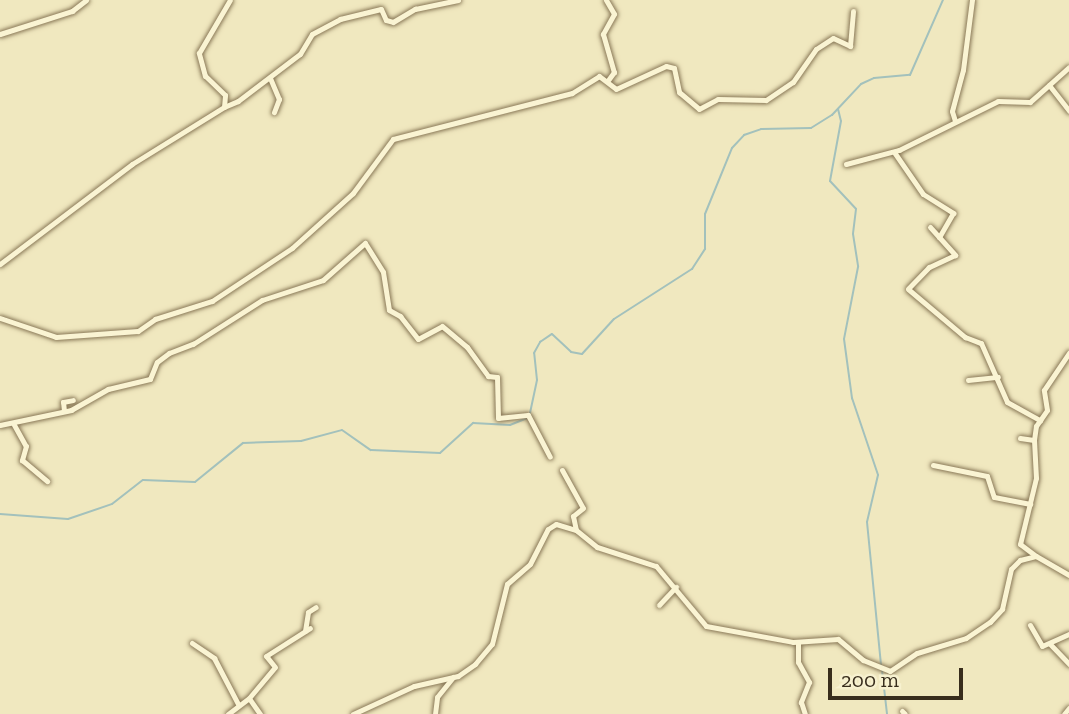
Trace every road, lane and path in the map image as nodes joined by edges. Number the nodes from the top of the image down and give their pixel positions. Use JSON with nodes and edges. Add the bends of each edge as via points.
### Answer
{"nodes":[{"id":1,"x":86,"y":0,"type":"edge"},
{"id":2,"x":230,"y":0,"type":"edge"},
{"id":3,"x":458,"y":0,"type":"edge"},
{"id":4,"x":606,"y":0,"type":"edge"},
{"id":5,"x":972,"y":0,"type":"edge"},
{"id":6,"x":853,"y":11,"type":"dead end"},
{"id":7,"x":0,"y":34,"type":"edge"},
{"id":8,"x":1069,"y":67,"type":"edge"},
{"id":9,"x":270,"y":78,"type":"junction"},
{"id":10,"x":609,"y":79,"type":"junction"},
{"id":11,"x":1049,"y":85,"type":"junction"},
{"id":12,"x":224,"y":107,"type":"junction"},
{"id":13,"x":274,"y":111,"type":"dead end"},
{"id":14,"x":1069,"y":111,"type":"edge"},
{"id":15,"x":955,"y":121,"type":"junction"},
{"id":16,"x":890,"y":153,"type":"junction"},
{"id":17,"x":846,"y":164,"type":"dead end"},
{"id":18,"x":930,"y":227,"type":"dead end"},
{"id":19,"x":939,"y":237,"type":"junction"},
{"id":20,"x":0,"y":264,"type":"edge"},
{"id":21,"x":0,"y":318,"type":"edge"},
{"id":22,"x":1069,"y":353,"type":"edge"},
{"id":23,"x":998,"y":377,"type":"junction"},
{"id":24,"x":968,"y":380,"type":"dead end"},
{"id":25,"x":73,"y":400,"type":"dead end"},
{"id":26,"x":64,"y":411,"type":"junction"},
{"id":27,"x":1040,"y":420,"type":"junction"},
{"id":28,"x":13,"y":423,"type":"junction"},
{"id":29,"x":0,"y":425,"type":"edge"},
{"id":30,"x":1020,"y":438,"type":"dead end"},
{"id":31,"x":1034,"y":440,"type":"junction"},
{"id":32,"x":550,"y":457,"type":"dead end"},
{"id":33,"x":933,"y":464,"type":"dead end"},
{"id":34,"x":562,"y":470,"type":"dead end"},
{"id":35,"x":47,"y":481,"type":"dead end"},
{"id":36,"x":1030,"y":504,"type":"junction"},
{"id":37,"x":576,"y":530,"type":"junction"},
{"id":38,"x":1036,"y":556,"type":"junction"},
{"id":39,"x":1069,"y":575,"type":"edge"},
{"id":40,"x":676,"y":587,"type":"junction"},
{"id":41,"x":659,"y":605,"type":"dead end"},
{"id":42,"x":316,"y":607,"type":"dead end"},
{"id":43,"x":1030,"y":625,"type":"dead end"},
{"id":44,"x":1069,"y":634,"type":"edge"},
{"id":45,"x":798,"y":642,"type":"junction"},
{"id":46,"x":192,"y":643,"type":"dead end"},
{"id":47,"x":1050,"y":644,"type":"junction"},
{"id":48,"x":1069,"y":664,"type":"edge"},
{"id":49,"x":453,"y":677,"type":"junction"},
{"id":50,"x":249,"y":698,"type":"junction"},
{"id":51,"x":238,"y":704,"type":"junction"},
{"id":52,"x":1069,"y":708,"type":"edge"},
{"id":53,"x":228,"y":714,"type":"edge"},
{"id":54,"x":260,"y":714,"type":"edge"},
{"id":55,"x":353,"y":714,"type":"edge"},
{"id":56,"x":435,"y":714,"type":"edge"},
{"id":57,"x":805,"y":714,"type":"edge"},
{"id":58,"x":1064,"y":714,"type":"edge"}],
"edges":[{"from":1,"to":7,"type":"street","via":[[72,11]]},
{"from":2,"to":12,"type":"street","via":[[199,53],[205,76],[225,96]]},
{"from":3,"to":9,"type":"street","via":[[415,9],[394,22],[386,21],[381,9],[346,17],[312,34],[294,58]]},
{"from":4,"to":10,"type":"street","via":[[614,14],[603,34],[614,72]]},
{"from":5,"to":15,"type":"street"},
{"from":6,"to":10,"type":"street","via":[[850,46],[833,38],[817,49],[793,82],[766,100],[718,99],[699,109],[680,92],[674,69],[667,66],[616,89]]},
{"from":8,"to":11,"type":"street"},
{"from":9,"to":12,"type":"street"},
{"from":9,"to":13,"type":"street","via":[[279,99]]},
{"from":10,"to":21,"type":"street","via":[[599,76],[573,93],[393,139],[353,193],[292,248],[209,302],[155,319],[138,331],[56,337]]},
{"from":11,"to":14,"type":"street"},
{"from":11,"to":15,"type":"street","via":[[1030,102],[1000,100]]},
{"from":12,"to":20,"type":"street","via":[[132,164]]},
{"from":15,"to":16,"type":"street"},
{"from":16,"to":17,"type":"street"},
{"from":16,"to":19,"type":"street","via":[[923,194],[951,210],[953,217]]},
{"from":18,"to":19,"type":"street"},
{"from":19,"to":23,"type":"street","via":[[955,255],[929,267],[908,288],[965,337],[980,343]]},
{"from":22,"to":27,"type":"street","via":[[1047,384],[1047,410]]},
{"from":23,"to":24,"type":"street"},
{"from":23,"to":27,"type":"street","via":[[1007,402]]},
{"from":25,"to":26,"type":"street","via":[[64,402]]},
{"from":26,"to":28,"type":"street"},
{"from":26,"to":32,"type":"street","via":[[108,388],[152,378],[164,356],[193,344],[262,300],[323,281],[365,243],[383,272],[389,310],[400,316],[418,339],[444,327],[467,347],[488,376],[497,377],[499,418],[528,415]]},
{"from":27,"to":31,"type":"street"},
{"from":28,"to":29,"type":"street"},
{"from":28,"to":35,"type":"street","via":[[26,446],[22,460]]},
{"from":30,"to":31,"type":"street"},
{"from":31,"to":36,"type":"street","via":[[1037,478]]},
{"from":33,"to":36,"type":"street","via":[[987,475],[995,498]]},
{"from":34,"to":37,"type":"street","via":[[583,508],[573,516]]},
{"from":36,"to":38,"type":"street","via":[[1020,544]]},
{"from":37,"to":40,"type":"street","via":[[597,547],[656,566]]},
{"from":37,"to":49,"type":"street","via":[[561,524],[550,528],[533,559],[505,588],[492,645],[471,668]]},
{"from":38,"to":39,"type":"street"},
{"from":38,"to":45,"type":"street","via":[[1013,566],[1002,609],[985,626],[966,638],[917,653],[898,669],[863,660],[838,639]]},
{"from":40,"to":41,"type":"street"},
{"from":40,"to":45,"type":"street","via":[[706,626]]},
{"from":42,"to":50,"type":"street","via":[[308,613],[308,630],[266,654],[275,667]]},
{"from":43,"to":47,"type":"street","via":[[1041,646]]},
{"from":44,"to":47,"type":"street"},
{"from":45,"to":57,"type":"street","via":[[798,662],[808,682],[801,702]]},
{"from":46,"to":51,"type":"street","via":[[212,656]]},
{"from":47,"to":48,"type":"street"},
{"from":49,"to":55,"type":"street","via":[[414,686]]},
{"from":49,"to":56,"type":"street","via":[[437,697]]},
{"from":50,"to":51,"type":"street"},
{"from":50,"to":54,"type":"street"},
{"from":51,"to":53,"type":"street"},
{"from":52,"to":58,"type":"street"}]}
